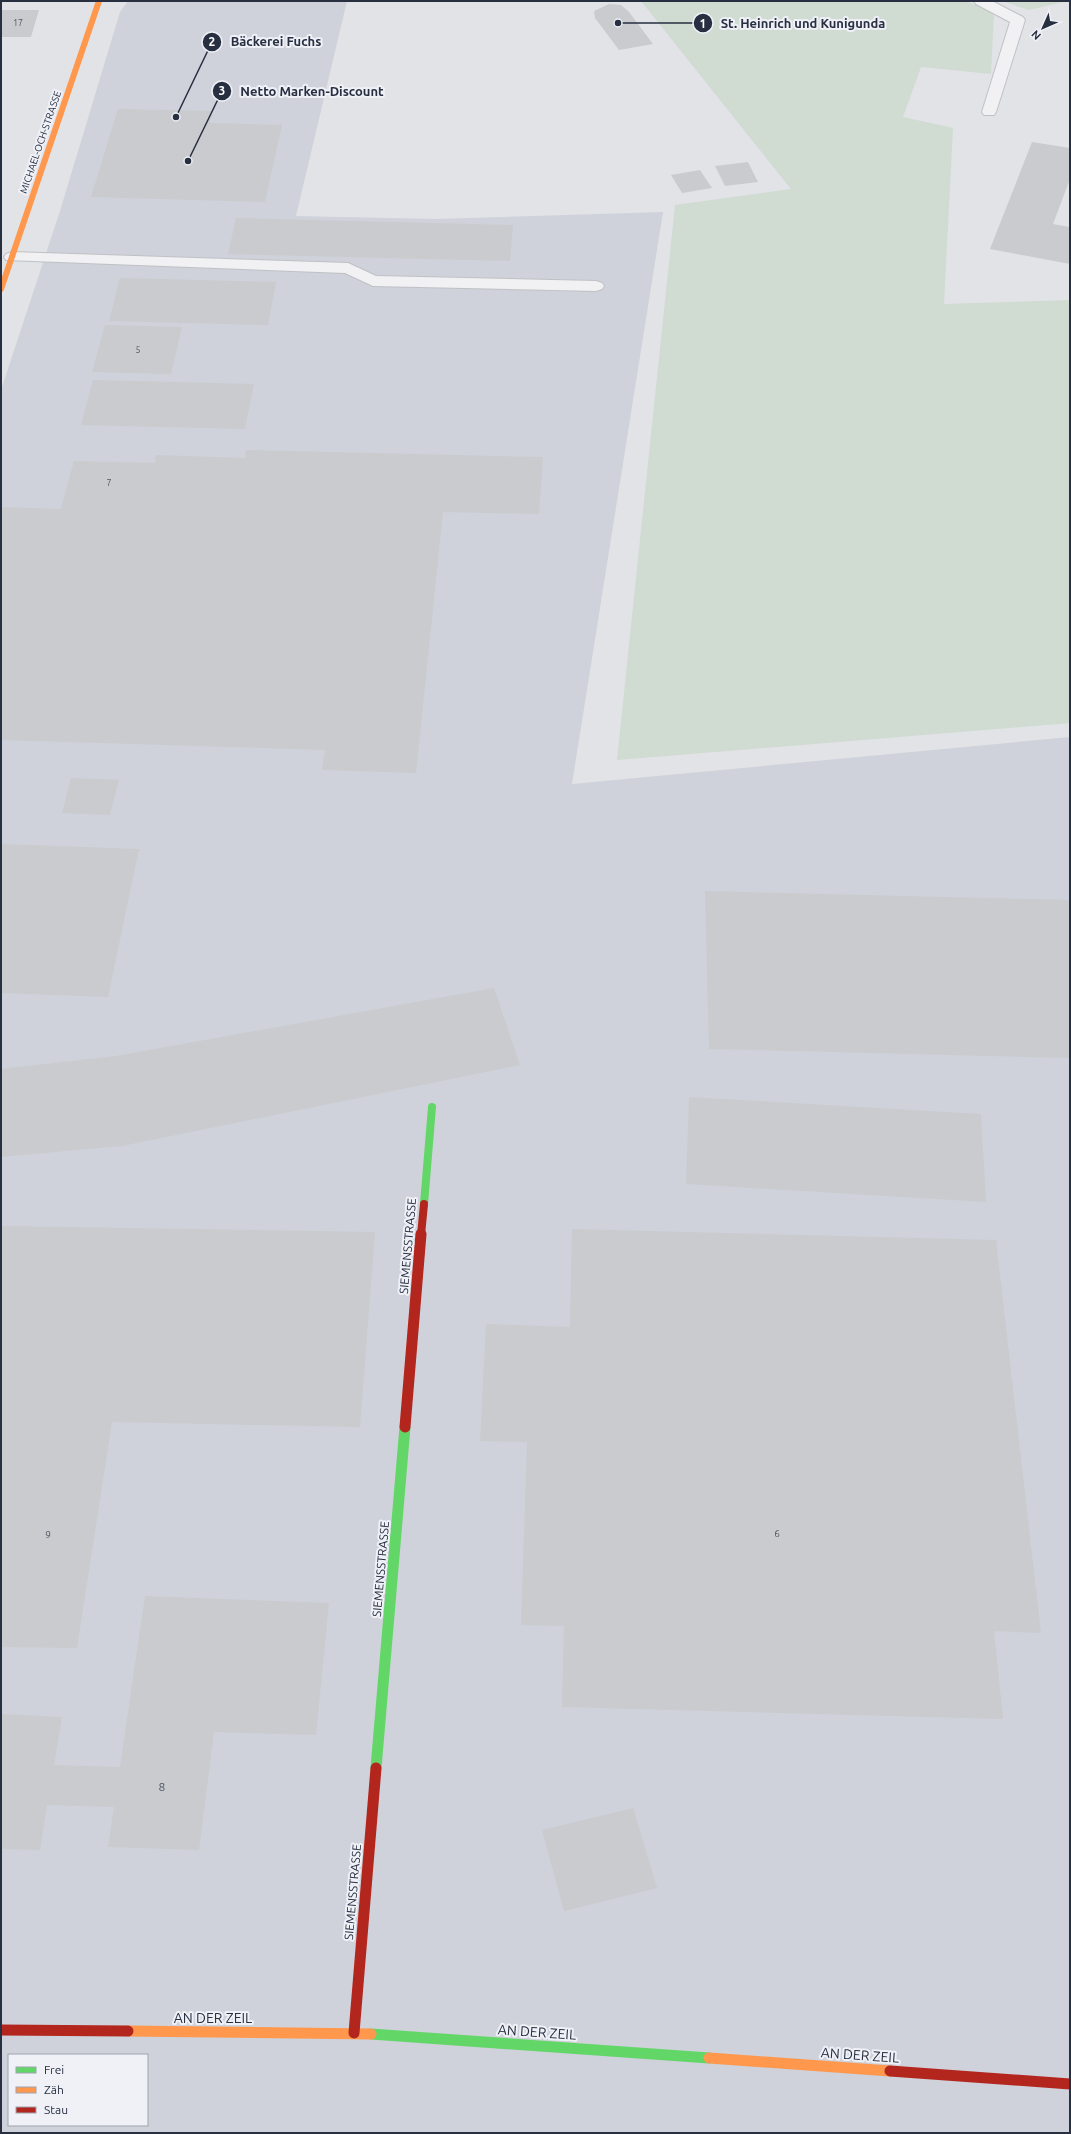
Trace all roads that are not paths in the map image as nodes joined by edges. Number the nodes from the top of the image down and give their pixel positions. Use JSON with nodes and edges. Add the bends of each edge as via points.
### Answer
{"nodes":[{"id":1,"x":99,"y":1,"type":"edge"},
{"id":2,"x":981,"y":1,"type":"edge"},
{"id":3,"x":989,"y":112,"type":"dead end"},
{"id":4,"x":12,"y":257,"type":"junction"},
{"id":5,"x":596,"y":286,"type":"dead end"},
{"id":6,"x":1,"y":289,"type":"edge"},
{"id":7,"x":432,"y":1107,"type":"dead end"},
{"id":8,"x":1,"y":2030,"type":"edge"},
{"id":9,"x":354,"y":2033,"type":"junction"},
{"id":10,"x":1070,"y":2084,"type":"edge"}],
"edges":[{"from":1,"to":4,"type":"street","name":"MICHAEL-OCH-STRASSE"},
{"from":2,"to":3,"type":"lane","via":[[1018,20]]},
{"from":4,"to":5,"type":"lane","via":[[348,268],[373,281]]},
{"from":4,"to":6,"type":"street","name":"MICHAEL-OCH-STRASSE"},
{"from":7,"to":9,"type":"street","name":"SIEMENSSTRASSE"},
{"from":8,"to":9,"type":"street","name":"AN DER ZEIL"},
{"from":9,"to":10,"type":"street","name":"AN DER ZEIL"}]}
